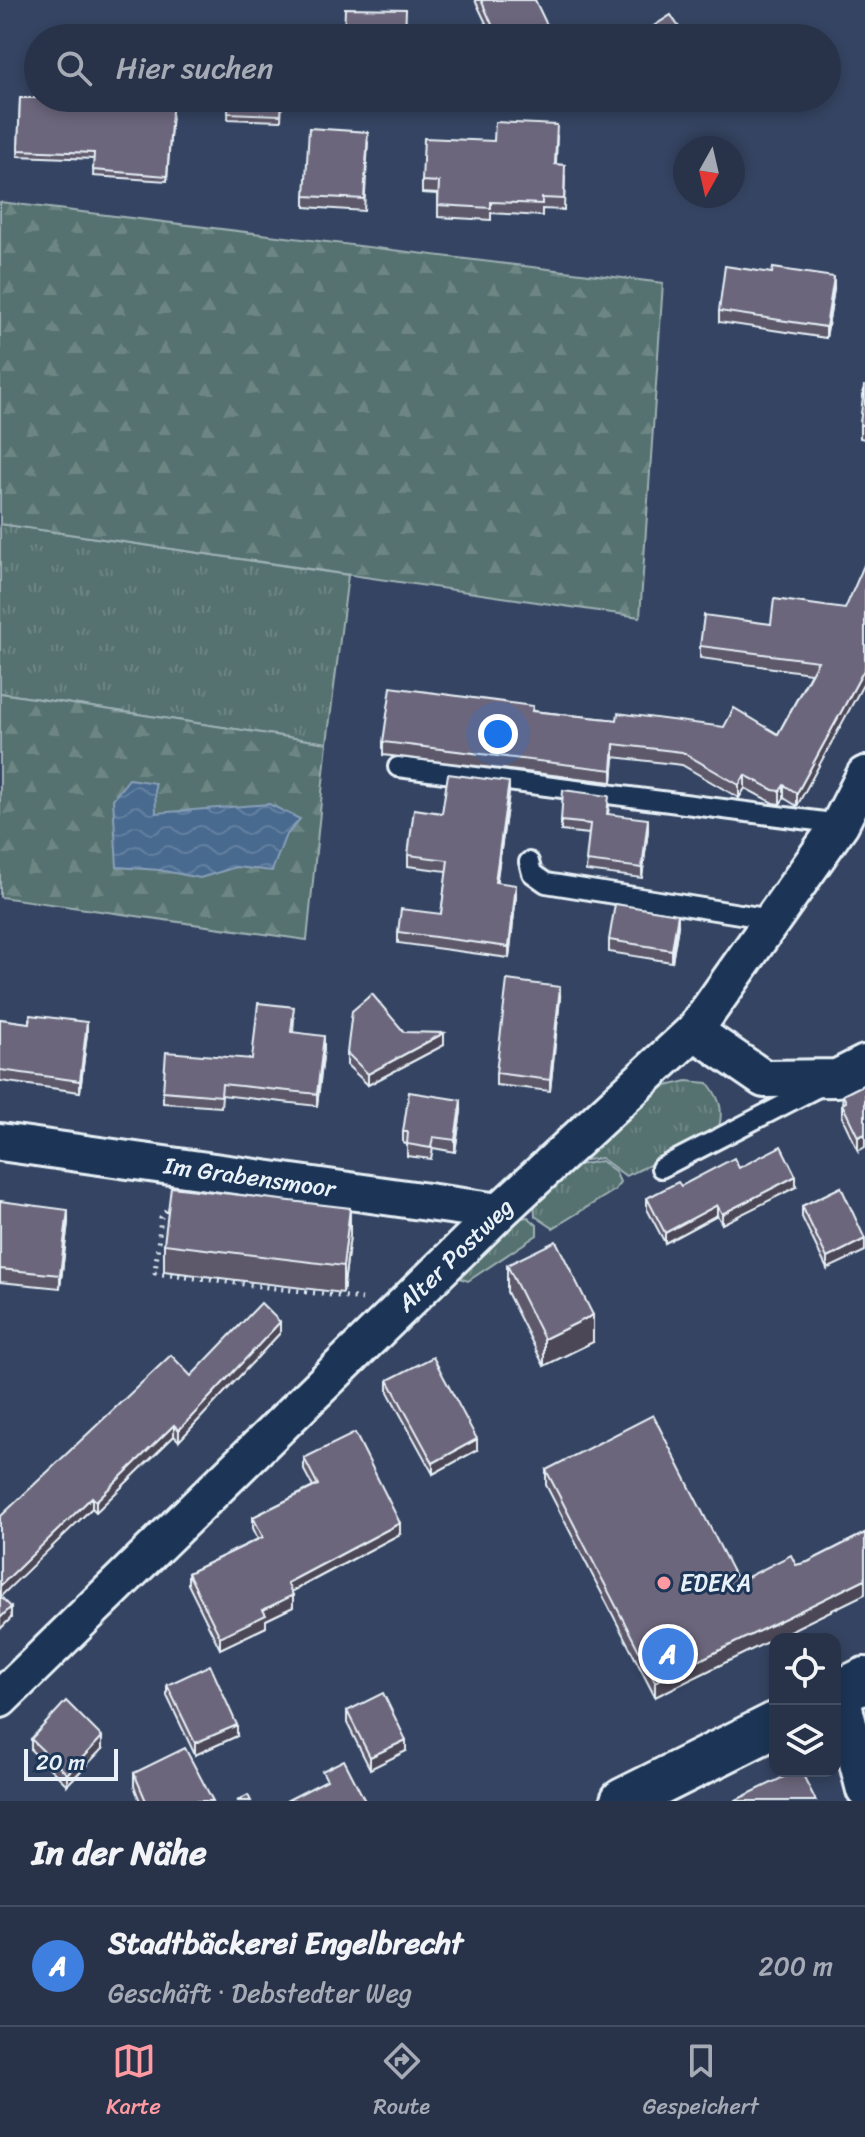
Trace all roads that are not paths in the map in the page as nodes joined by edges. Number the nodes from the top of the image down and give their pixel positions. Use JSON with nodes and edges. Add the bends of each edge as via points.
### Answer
{"nodes":[{"id":1,"x":398,"y":767,"type":"dead end"},
{"id":2,"x":865,"y":775,"type":"edge"},
{"id":3,"x":840,"y":824,"type":"junction"},
{"id":4,"x":529,"y":862,"type":"dead end"},
{"id":5,"x":771,"y":919,"type":"junction"},
{"id":6,"x":694,"y":1031,"type":"junction"},
{"id":7,"x":851,"y":1071,"type":"edge"},
{"id":8,"x":0,"y":1142,"type":"edge"},
{"id":9,"x":661,"y":1168,"type":"dead end"},
{"id":10,"x":499,"y":1212,"type":"junction"},
{"id":11,"x":847,"y":1689,"type":"edge"},
{"id":12,"x":0,"y":1699,"type":"edge"},
{"id":13,"x":769,"y":1728,"type":"edge"},
{"id":14,"x":865,"y":1790,"type":"edge"},
{"id":15,"x":623,"y":1801,"type":"edge"}],
"edges":[{"from":1,"to":3,"type":"lane"},
{"from":2,"to":3,"type":"street","name":"Alter Postweg"},
{"from":3,"to":5,"type":"street","name":"Alter Postweg"},
{"from":4,"to":5,"type":"lane","via":[[532,873],[546,883]]},
{"from":5,"to":6,"type":"street","name":"Alter Postweg"},
{"from":6,"to":7,"type":"street","via":[[764,1079]]},
{"from":6,"to":10,"type":"street","name":"Alter Postweg"},
{"from":7,"to":9,"type":"lane"},
{"from":8,"to":10,"type":"street","name":"Im Grabensmoor"},
{"from":10,"to":12,"type":"street","name":"Alter Postweg"},
{"from":11,"to":14,"type":"street"},
{"from":13,"to":15,"type":"street"}]}
